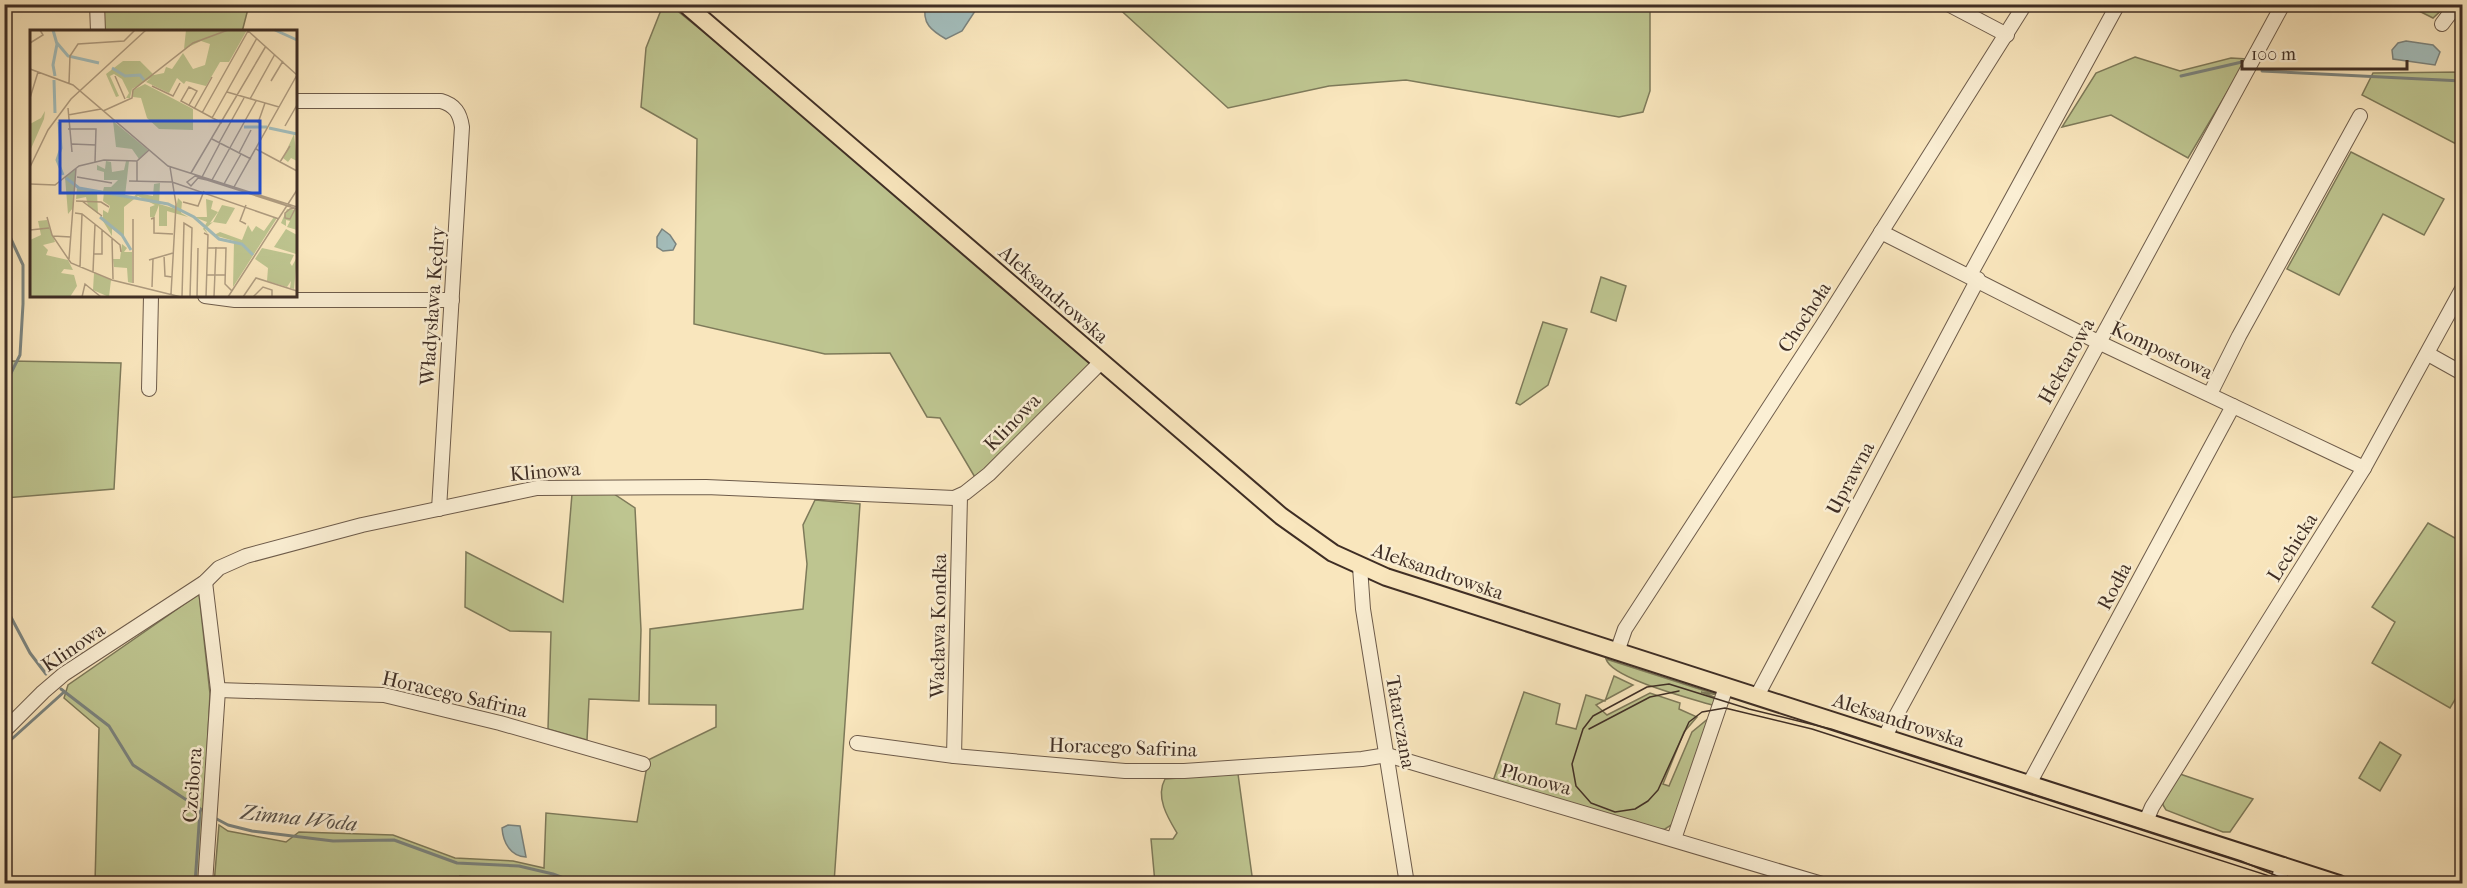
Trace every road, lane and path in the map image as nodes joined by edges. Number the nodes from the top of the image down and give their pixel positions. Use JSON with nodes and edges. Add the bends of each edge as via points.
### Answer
{"nodes":[{"id":1,"x":97,"y":4,"type":"edge"},
{"id":2,"x":685,"y":4,"type":"edge"},
{"id":3,"x":1948,"y":4,"type":"edge"},
{"id":4,"x":2025,"y":4,"type":"edge"},
{"id":5,"x":2118,"y":4,"type":"edge"},
{"id":6,"x":2283,"y":4,"type":"edge"},
{"id":7,"x":2457,"y":4,"type":"edge"},
{"id":8,"x":2442,"y":24,"type":"dead end"},
{"id":9,"x":98,"y":30,"type":"edge"},
{"id":10,"x":2007,"y":35,"type":"junction"},
{"id":11,"x":297,"y":101,"type":"edge"},
{"id":12,"x":2360,"y":116,"type":"dead end"},
{"id":13,"x":1881,"y":232,"type":"junction"},
{"id":14,"x":1974,"y":277,"type":"junction"},
{"id":15,"x":2463,"y":289,"type":"edge"},
{"id":16,"x":151,"y":297,"type":"edge"},
{"id":17,"x":213,"y":297,"type":"edge"},
{"id":18,"x":452,"y":300,"type":"junction"},
{"id":19,"x":2098,"y":342,"type":"junction"},
{"id":20,"x":2428,"y":354,"type":"junction"},
{"id":21,"x":1101,"y":362,"type":"junction"},
{"id":22,"x":2463,"y":373,"type":"edge"},
{"id":23,"x":149,"y":389,"type":"dead end"},
{"id":24,"x":2210,"y":394,"type":"junction"},
{"id":25,"x":2233,"y":406,"type":"junction"},
{"id":26,"x":2364,"y":468,"type":"junction"},
{"id":27,"x":960,"y":496,"type":"junction"},
{"id":28,"x":439,"y":508,"type":"junction"},
{"id":29,"x":1360,"y":567,"type":"junction"},
{"id":30,"x":205,"y":582,"type":"junction"},
{"id":31,"x":1617,"y":652,"type":"junction"},
{"id":32,"x":1726,"y":687,"type":"junction"},
{"id":33,"x":218,"y":690,"type":"junction"},
{"id":34,"x":1757,"y":696,"type":"junction"},
{"id":35,"x":4,"y":731,"type":"edge"},
{"id":36,"x":1884,"y":738,"type":"junction"},
{"id":37,"x":857,"y":744,"type":"dead end"},
{"id":38,"x":1387,"y":755,"type":"junction"},
{"id":39,"x":954,"y":756,"type":"junction"},
{"id":40,"x":643,"y":764,"type":"dead end"},
{"id":41,"x":1417,"y":765,"type":"junction"},
{"id":42,"x":2029,"y":784,"type":"junction"},
{"id":43,"x":1392,"y":788,"type":"junction"},
{"id":44,"x":2146,"y":821,"type":"junction"},
{"id":45,"x":1674,"y":839,"type":"junction"},
{"id":46,"x":2283,"y":865,"type":"junction"},
{"id":47,"x":1775,"y":877,"type":"edge"},
{"id":48,"x":205,"y":884,"type":"edge"},
{"id":49,"x":1407,"y":884,"type":"edge"},
{"id":50,"x":1822,"y":884,"type":"edge"},
{"id":51,"x":2277,"y":884,"type":"edge"},
{"id":52,"x":2339,"y":884,"type":"edge"}],
"edges":[{"from":1,"to":9,"type":"street"},
{"from":2,"to":21,"type":"main road","name":"Aleksandrowska"},
{"from":3,"to":10,"type":"street"},
{"from":4,"to":10,"type":"street","name":"Chochoła"},
{"from":5,"to":14,"type":"street","name":"Uprawna"},
{"from":6,"to":19,"type":"street","name":"Hektarowa"},
{"from":7,"to":8,"type":"street"},
{"from":10,"to":13,"type":"street","name":"Chochoła"},
{"from":11,"to":18,"type":"street","name":"Władysława Kędry","via":[[441,101],[455,108],[462,127]]},
{"from":12,"to":24,"type":"street"},
{"from":13,"to":14,"type":"street","name":"Kompostowa"},
{"from":13,"to":31,"type":"street","name":"Chochoła","via":[[1625,629]]},
{"from":14,"to":19,"type":"street","name":"Kompostowa"},
{"from":14,"to":34,"type":"street","name":"Uprawna"},
{"from":15,"to":20,"type":"street","name":"Lechicka"},
{"from":16,"to":23,"type":"street"},
{"from":17,"to":18,"type":"street"},
{"from":18,"to":28,"type":"street","name":"Władysława Kędry"},
{"from":19,"to":24,"type":"street","name":"Kompostowa"},
{"from":19,"to":36,"type":"street","name":"Hektarowa"},
{"from":20,"to":22,"type":"street"},
{"from":20,"to":26,"type":"street","name":"Lechicka"},
{"from":21,"to":27,"type":"street","name":"Klinowa","via":[[989,474]]},
{"from":21,"to":29,"type":"main road","name":"Aleksandrowska","via":[[1292,525]]},
{"from":24,"to":25,"type":"street","name":"Kompostowa"},
{"from":25,"to":26,"type":"street","name":"Kompostowa"},
{"from":25,"to":42,"type":"street","name":"Rodła"},
{"from":26,"to":44,"type":"street","name":"Lechicka"},
{"from":27,"to":28,"type":"street","name":"Klinowa","via":[[937,499],[706,487],[575,486],[523,490]]},
{"from":27,"to":39,"type":"street","name":"Wacława Kondka"},
{"from":28,"to":30,"type":"street","name":"Klinowa","via":[[246,556],[219,568]]},
{"from":29,"to":31,"type":"main road","name":"Aleksandrowska"},
{"from":29,"to":38,"type":"street","name":"Tatarczana","via":[[1363,609]]},
{"from":30,"to":33,"type":"street","name":"Czcibora"},
{"from":30,"to":35,"type":"street","name":"Klinowa","via":[[64,674]]},
{"from":31,"to":32,"type":"main road","name":"Aleksandrowska"},
{"from":32,"to":34,"type":"main road","name":"Aleksandrowska"},
{"from":32,"to":45,"type":"street"},
{"from":33,"to":40,"type":"street","name":"Horacego Safrina","via":[[384,695]]},
{"from":33,"to":48,"type":"street","name":"Czcibora"},
{"from":34,"to":36,"type":"main road","name":"Aleksandrowska"},
{"from":36,"to":42,"type":"main road","name":"Aleksandrowska"},
{"from":37,"to":39,"type":"street","name":"Horacego Safrina"},
{"from":38,"to":39,"type":"street","name":"Horacego Safrina","via":[[1155,771]]},
{"from":38,"to":41,"type":"street","name":"Plonowa"},
{"from":38,"to":43,"type":"street","name":"Tatarczana"},
{"from":41,"to":43,"type":"street","via":[[1400,775]]},
{"from":41,"to":45,"type":"street","name":"Plonowa"},
{"from":42,"to":44,"type":"main road","name":"Aleksandrowska"},
{"from":43,"to":49,"type":"street","name":"Tatarczana"},
{"from":44,"to":46,"type":"main road","name":"Aleksandrowska"},
{"from":45,"to":47,"type":"street","name":"Plonowa"},
{"from":46,"to":51,"type":"street"},
{"from":46,"to":52,"type":"main road","name":"Aleksandrowska"},
{"from":47,"to":50,"type":"street","name":"Plonowa"}]}
